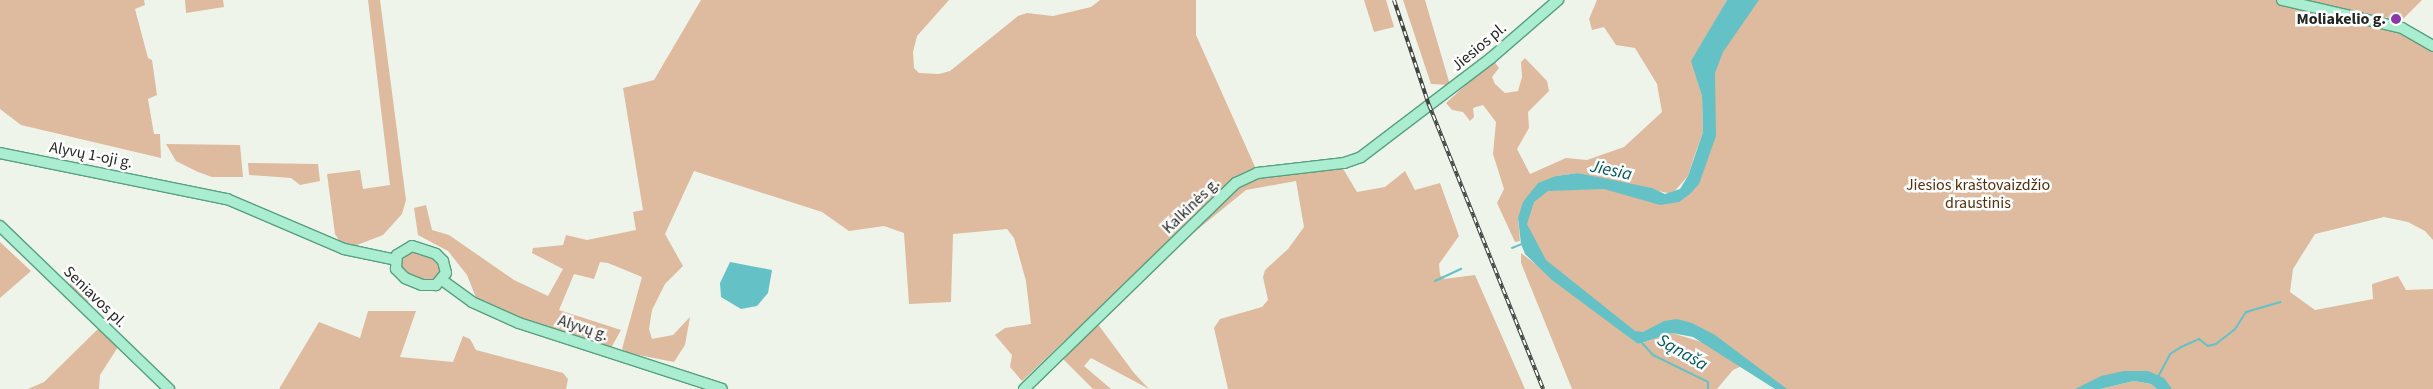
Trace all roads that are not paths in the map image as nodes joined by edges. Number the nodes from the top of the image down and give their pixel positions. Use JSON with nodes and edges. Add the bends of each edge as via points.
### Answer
{"nodes":[{"id":1,"x":1558,"y":0,"type":"edge"},
{"id":2,"x":2282,"y":0,"type":"edge"},
{"id":3,"x":2433,"y":46,"type":"edge"},
{"id":4,"x":1417,"y":115,"type":"joint"},
{"id":5,"x":0,"y":153,"type":"edge"},
{"id":6,"x":0,"y":226,"type":"edge"},
{"id":7,"x":396,"y":260,"type":"junction"},
{"id":8,"x":442,"y":280,"type":"junction"},
{"id":9,"x":170,"y":389,"type":"edge"},
{"id":10,"x":722,"y":389,"type":"edge"},
{"id":11,"x":1024,"y":389,"type":"edge"}],
"edges":[{"from":1,"to":4,"type":"main road","name":"Jiesios pl.","via":[[1491,58]]},
{"from":2,"to":3,"type":"main road","via":[[2402,28]]},
{"from":4,"to":11,"type":"main road","name":"Kalkinės g.","via":[[1373,149],[1344,163],[1257,173],[1236,183]]},
{"from":5,"to":7,"type":"main road","name":"Alyvų 1-oji g.","via":[[244,204],[344,249]]},
{"from":6,"to":9,"type":"main road","name":"Seniavos pl."},
{"from":7,"to":8,"type":"main road","via":[[396,269],[405,278],[431,286]]},
{"from":7,"to":8,"type":"main road","via":[[400,252],[412,246],[436,254],[445,264]]},
{"from":8,"to":10,"type":"main road","name":"Alyvų g.","via":[[472,302],[519,323]]}]}
